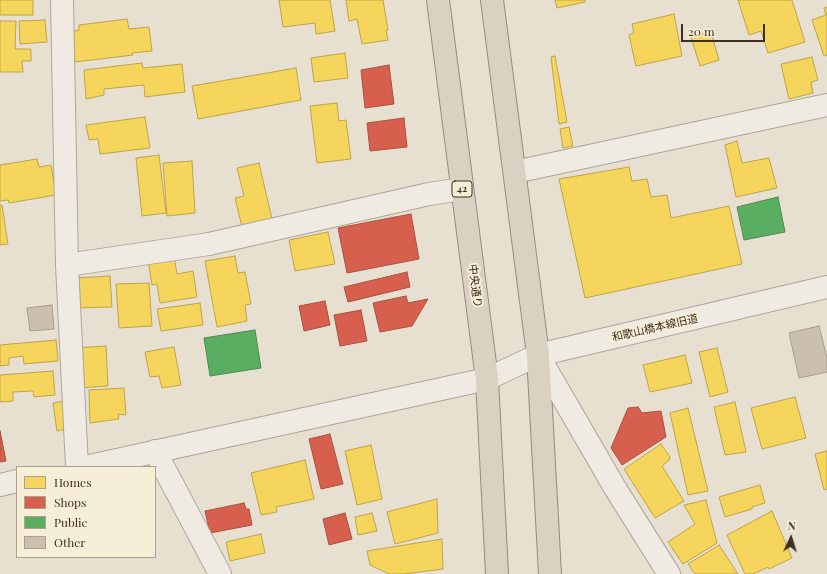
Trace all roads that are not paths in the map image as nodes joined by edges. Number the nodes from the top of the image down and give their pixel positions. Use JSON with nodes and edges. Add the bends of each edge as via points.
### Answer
{"nodes":[{"id":1,"x":62,"y":0,"type":"edge"},
{"id":2,"x":438,"y":0,"type":"edge"},
{"id":3,"x":492,"y":0,"type":"edge"},
{"id":4,"x":827,"y":105,"type":"edge"},
{"id":5,"x":515,"y":172,"type":"junction"},
{"id":6,"x":462,"y":189,"type":"junction"},
{"id":7,"x":66,"y":265,"type":"junction"},
{"id":8,"x":827,"y":287,"type":"edge"},
{"id":9,"x":538,"y":355,"type":"junction"},
{"id":10,"x":487,"y":379,"type":"junction"},
{"id":11,"x":155,"y":451,"type":"junction"},
{"id":12,"x":77,"y":466,"type":"edge"},
{"id":13,"x":89,"y":466,"type":"edge"},
{"id":14,"x":16,"y":481,"type":"edge"},
{"id":15,"x":0,"y":485,"type":"edge"},
{"id":16,"x":220,"y":574,"type":"edge"},
{"id":17,"x":497,"y":574,"type":"edge"},
{"id":18,"x":550,"y":574,"type":"edge"},
{"id":19,"x":669,"y":574,"type":"edge"}],
"edges":[{"from":1,"to":7,"type":"street"},
{"from":2,"to":6,"type":"highway","name":"中央通り","number":"42"},
{"from":3,"to":5,"type":"highway"},
{"from":4,"to":5,"type":"street"},
{"from":5,"to":9,"type":"highway"},
{"from":6,"to":7,"type":"street","via":[[429,194],[209,244]]},
{"from":6,"to":10,"type":"highway","name":"中央通り","number":"42"},
{"from":7,"to":12,"type":"street"},
{"from":8,"to":9,"type":"street","name":"和歌山橋本線旧道"},
{"from":9,"to":10,"type":"street","name":"和歌山橋本線旧道"},
{"from":9,"to":18,"type":"highway"},
{"from":9,"to":19,"type":"street","via":[[615,488]]},
{"from":10,"to":11,"type":"street","name":"和歌山橋本線旧道"},
{"from":10,"to":17,"type":"highway","name":"中央通り","number":"42"},
{"from":11,"to":13,"type":"street","name":"和歌山橋本線旧道"},
{"from":11,"to":16,"type":"street"},
{"from":14,"to":15,"type":"street"}]}
